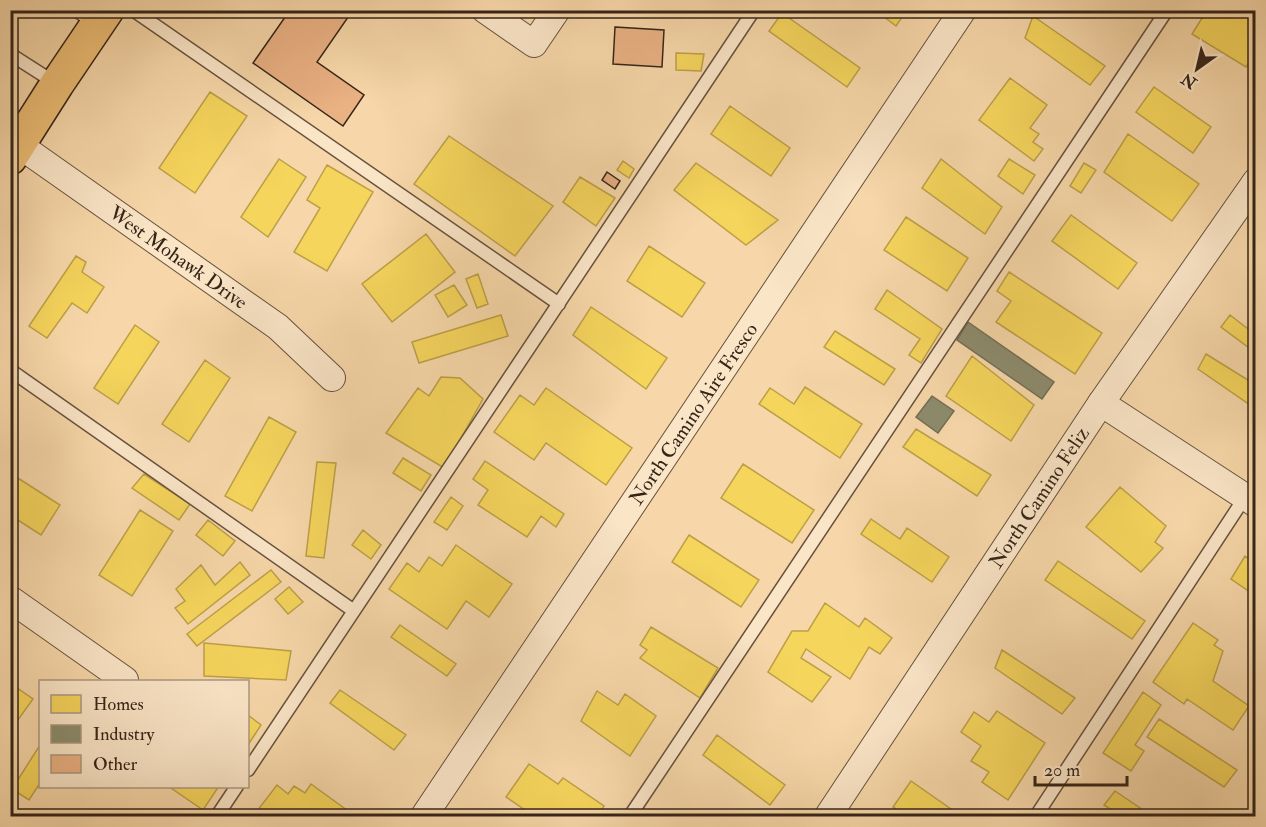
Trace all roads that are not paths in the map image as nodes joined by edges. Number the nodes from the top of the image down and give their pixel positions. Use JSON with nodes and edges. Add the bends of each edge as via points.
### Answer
{"nodes":[{"id":1,"x":133,"y":10,"type":"edge"},
{"id":2,"x":485,"y":10,"type":"edge"},
{"id":3,"x":557,"y":10,"type":"edge"},
{"id":4,"x":754,"y":10,"type":"edge"},
{"id":5,"x":963,"y":10,"type":"edge"},
{"id":6,"x":1167,"y":10,"type":"edge"},
{"id":7,"x":94,"y":15,"type":"edge"},
{"id":8,"x":10,"y":54,"type":"edge"},
{"id":9,"x":57,"y":84,"type":"junction"},
{"id":10,"x":14,"y":151,"type":"edge"},
{"id":11,"x":1256,"y":181,"type":"edge"},
{"id":12,"x":559,"y":304,"type":"junction"},
{"id":13,"x":10,"y":370,"type":"edge"},
{"id":14,"x":332,"y":378,"type":"dead end"},
{"id":15,"x":1101,"y":403,"type":"junction"},
{"id":16,"x":1250,"y":501,"type":"edge"},
{"id":17,"x":10,"y":599,"type":"edge"},
{"id":18,"x":354,"y":611,"type":"junction"},
{"id":19,"x":125,"y":680,"type":"dead end"},
{"id":20,"x":249,"y":768,"type":"edge"},
{"id":21,"x":236,"y":788,"type":"edge"},
{"id":22,"x":217,"y":816,"type":"edge"},
{"id":23,"x":424,"y":816,"type":"edge"},
{"id":24,"x":630,"y":816,"type":"edge"},
{"id":25,"x":828,"y":816,"type":"edge"},
{"id":26,"x":1036,"y":816,"type":"edge"}],
"edges":[{"from":1,"to":12,"type":"lane"},
{"from":2,"to":3,"type":"street","via":[[534,44]]},
{"from":4,"to":12,"type":"lane"},
{"from":5,"to":23,"type":"street","name":"North Camino Aire Fresco"},
{"from":6,"to":24,"type":"lane"},
{"from":7,"to":9,"type":"main road"},
{"from":8,"to":9,"type":"lane"},
{"from":9,"to":10,"type":"main road"},
{"from":10,"to":14,"type":"street","name":"West Mohawk Drive","via":[[278,327]]},
{"from":11,"to":15,"type":"street","name":"North Camino Feliz"},
{"from":12,"to":18,"type":"lane"},
{"from":13,"to":18,"type":"lane"},
{"from":15,"to":16,"type":"street"},
{"from":15,"to":25,"type":"street","name":"North Camino Feliz"},
{"from":16,"to":26,"type":"lane"},
{"from":17,"to":19,"type":"street"},
{"from":18,"to":20,"type":"lane"},
{"from":21,"to":22,"type":"lane"}]}
